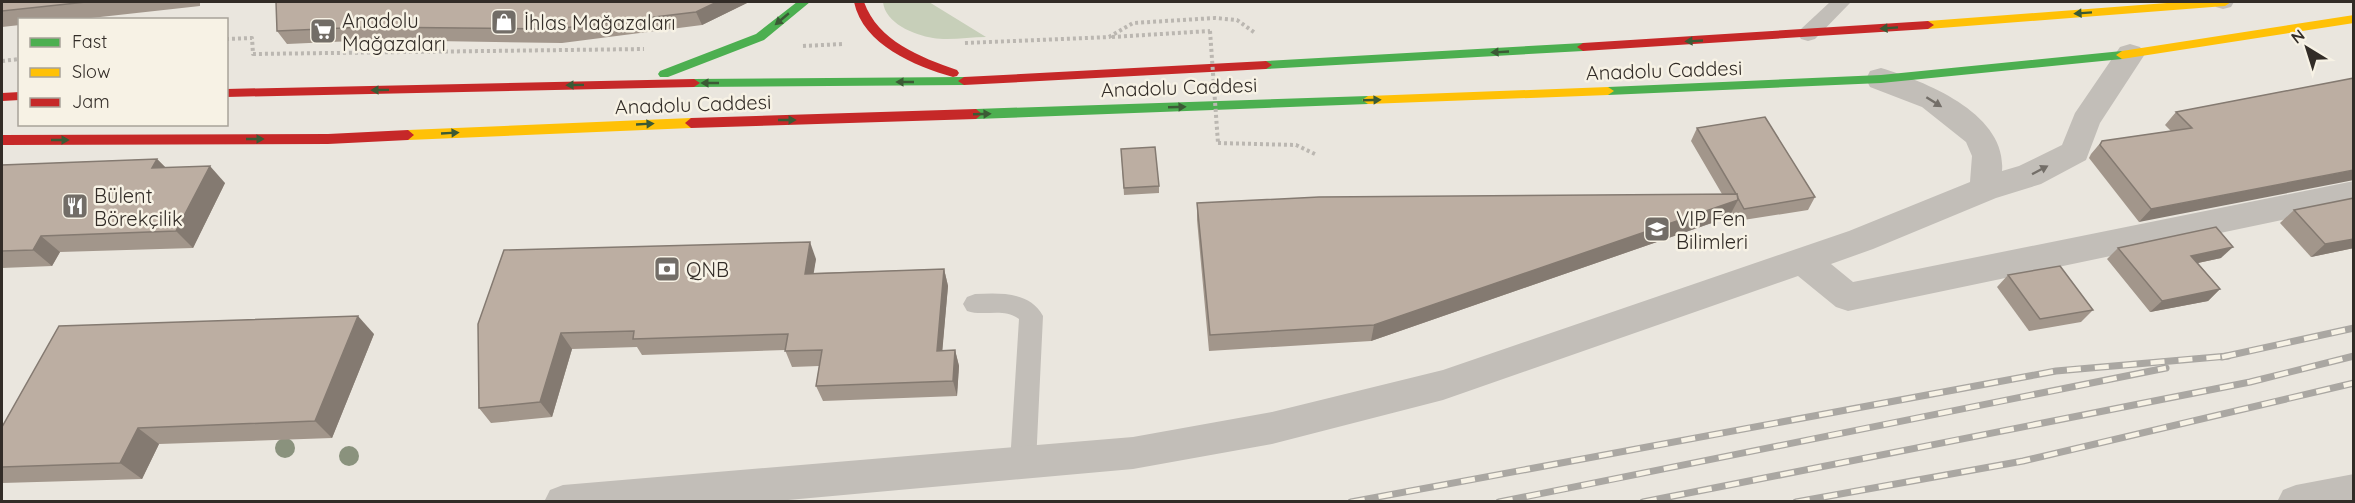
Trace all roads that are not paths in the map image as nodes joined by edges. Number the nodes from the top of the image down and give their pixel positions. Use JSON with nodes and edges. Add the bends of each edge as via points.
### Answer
{"nodes":[{"id":1,"x":804,"y":2,"type":"edge"},
{"id":2,"x":859,"y":2,"type":"edge"},
{"id":3,"x":1841,"y":2,"type":"edge"},
{"id":4,"x":2224,"y":2,"type":"edge"},
{"id":5,"x":2354,"y":19,"type":"edge"},
{"id":6,"x":1808,"y":34,"type":"junction"},
{"id":7,"x":760,"y":37,"type":"junction"},
{"id":8,"x":2130,"y":54,"type":"junction"},
{"id":9,"x":1881,"y":79,"type":"junction"},
{"id":10,"x":984,"y":81,"type":"junction"},
{"id":11,"x":634,"y":84,"type":"junction"},
{"id":12,"x":741,"y":88,"type":"junction"},
{"id":13,"x":228,"y":93,"type":"edge"},
{"id":14,"x":18,"y":96,"type":"edge"},
{"id":15,"x":2,"y":97,"type":"edge"},
{"id":16,"x":2,"y":140,"type":"edge"},
{"id":17,"x":1985,"y":189,"type":"junction"},
{"id":18,"x":2354,"y":193,"type":"edge"},
{"id":19,"x":1802,"y":260,"type":"junction"},
{"id":20,"x":975,"y":304,"type":"dead end"},
{"id":21,"x":1023,"y":463,"type":"junction"},
{"id":22,"x":2354,"y":491,"type":"edge"},
{"id":23,"x":563,"y":501,"type":"edge"},
{"id":24,"x":2296,"y":501,"type":"edge"}],
"edges":[{"from":1,"to":7,"type":"highway","one_way":true},
{"from":2,"to":10,"type":"highway","via":[[859,8],[881,37],[906,56]]},
{"from":3,"to":6,"type":"lane"},
{"from":4,"to":6,"type":"highway","name":"Anadolu Caddesi","one_way":true},
{"from":5,"to":8,"type":"highway","name":"Anadolu Caddesi"},
{"from":6,"to":10,"type":"highway","name":"Anadolu Caddesi","one_way":true},
{"from":7,"to":11,"type":"highway"},
{"from":7,"to":12,"type":"highway"},
{"from":8,"to":9,"type":"highway","name":"Anadolu Caddesi"},
{"from":17,"to":8,"type":"street","one_way":true,"via":[[2030,175],[2075,152],[2086,121]]},
{"from":16,"to":9,"type":"highway","name":"Anadolu Caddesi","one_way":true,"via":[[328,139],[730,116],[809,120]]},
{"from":9,"to":17,"type":"street","one_way":true,"via":[[1933,99],[1977,135],[1988,156]]},
{"from":10,"to":12,"type":"highway","name":"Anadolu Caddesi","one_way":true},
{"from":12,"to":11,"type":"highway","name":"Anadolu Caddesi","one_way":true},
{"from":11,"to":13,"type":"highway","name":"Anadolu Caddesi","one_way":true},
{"from":14,"to":15,"type":"highway"},
{"from":17,"to":19,"type":"street"},
{"from":18,"to":19,"type":"street","via":[[1848,297]]},
{"from":19,"to":21,"type":"street","via":[[1443,386],[1272,428],[1132,453]]},
{"from":20,"to":21,"type":"lane","via":[[1010,303],[1024,308],[1031,316]]},
{"from":21,"to":23,"type":"street"},
{"from":22,"to":24,"type":"street"}]}
